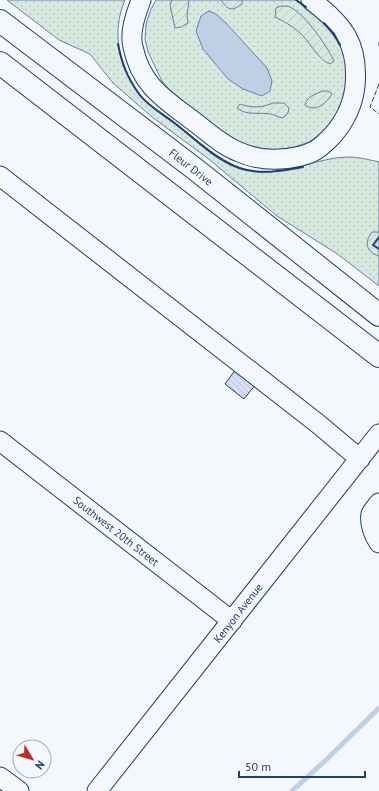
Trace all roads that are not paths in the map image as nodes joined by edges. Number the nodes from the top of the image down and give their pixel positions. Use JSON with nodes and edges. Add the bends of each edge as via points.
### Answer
{"nodes":[{"id":1,"x":141,"y":0,"type":"edge"},
{"id":2,"x":311,"y":0,"type":"edge"},
{"id":3,"x":0,"y":21,"type":"edge"},
{"id":4,"x":0,"y":63,"type":"edge"},
{"id":5,"x":0,"y":176,"type":"edge"},
{"id":6,"x":379,"y":315,"type":"edge"},
{"id":7,"x":379,"y":356,"type":"edge"},
{"id":8,"x":379,"y":434,"type":"edge"},
{"id":9,"x":0,"y":441,"type":"edge"},
{"id":10,"x":360,"y":459,"type":"junction"},
{"id":11,"x":379,"y":503,"type":"edge"},
{"id":12,"x":379,"y":543,"type":"edge"},
{"id":13,"x":232,"y":621,"type":"junction"},
{"id":14,"x":0,"y":777,"type":"edge"},
{"id":15,"x":19,"y":791,"type":"edge"},
{"id":16,"x":97,"y":791,"type":"edge"}],
"edges":[{"from":1,"to":2,"type":"street","via":[[134,22],[132,45],[146,80],[159,94],[226,146],[253,157],[271,160],[312,153],[328,141],[350,108],[354,93],[355,62],[352,47],[336,21]]},
{"from":3,"to":6,"type":"main road","name":"Fleur Drive","via":[[195,169]]},
{"from":4,"to":7,"type":"main road"},
{"from":5,"to":10,"type":"street"},
{"from":8,"to":10,"type":"street","name":"Kenyon Avenue"},
{"from":9,"to":13,"type":"street","name":"Southwest 20th Street"},
{"from":10,"to":13,"type":"street","name":"Kenyon Avenue"},
{"from":11,"to":12,"type":"street","via":[[370,518]]},
{"from":13,"to":16,"type":"street","name":"Kenyon Avenue"},
{"from":14,"to":15,"type":"street"}]}
